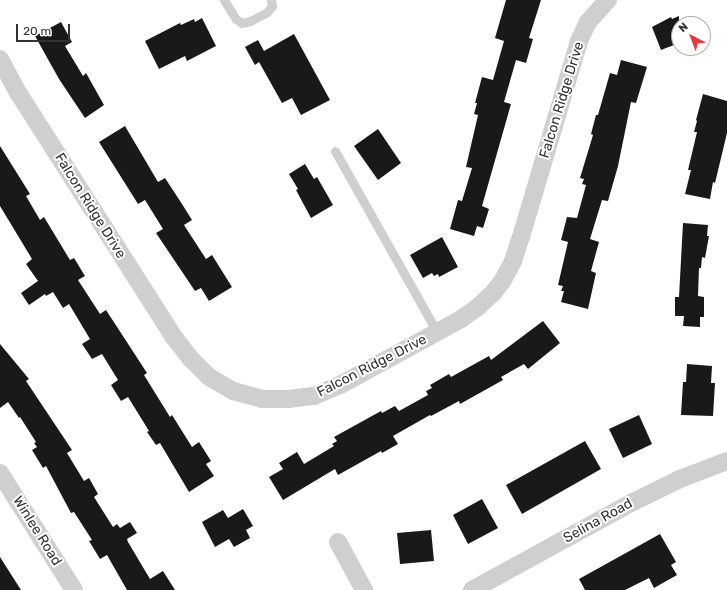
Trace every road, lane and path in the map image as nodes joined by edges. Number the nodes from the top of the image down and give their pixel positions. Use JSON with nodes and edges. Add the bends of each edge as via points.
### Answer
{"nodes":[{"id":1,"x":271,"y":0,"type":"edge"},
{"id":2,"x":226,"y":1,"type":"edge"},
{"id":3,"x":604,"y":1,"type":"edge"},
{"id":4,"x":0,"y":59,"type":"edge"},
{"id":5,"x":335,"y":151,"type":"dead end"},
{"id":6,"x":437,"y":332,"type":"junction"},
{"id":7,"x":727,"y":461,"type":"edge"},
{"id":8,"x":0,"y":473,"type":"edge"},
{"id":9,"x":338,"y":542,"type":"dead end"},
{"id":10,"x":74,"y":590,"type":"edge"},
{"id":11,"x":364,"y":590,"type":"edge"},
{"id":12,"x":472,"y":590,"type":"edge"}],
"edges":[{"from":1,"to":2,"type":"lane","via":[[272,6],[266,13],[242,22],[236,19]]},
{"from":3,"to":6,"type":"street","name":"Falcon Ridge Drive","via":[[578,41],[513,261],[493,293],[461,319]]},
{"from":4,"to":6,"type":"street","name":"Falcon Ridge Drive","via":[[19,94],[173,336],[191,359],[209,376],[234,391],[262,398],[314,396],[342,384]]},
{"from":5,"to":6,"type":"lane"},
{"from":7,"to":12,"type":"street","name":"Selina Road","via":[[680,479],[633,502]]},
{"from":8,"to":10,"type":"street","name":"Winlee Road"},
{"from":9,"to":11,"type":"street"}]}
